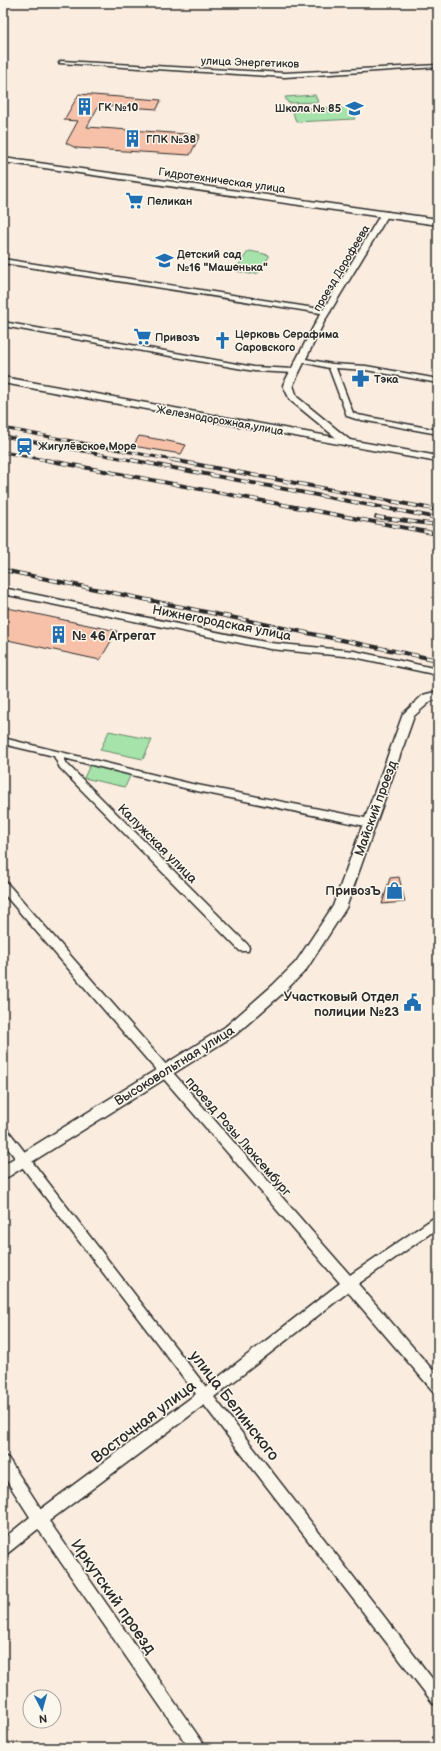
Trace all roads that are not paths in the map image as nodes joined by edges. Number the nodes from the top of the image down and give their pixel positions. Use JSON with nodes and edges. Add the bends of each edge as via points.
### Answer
{"nodes":[{"id":1,"x":61,"y":62,"type":"dead end"},
{"id":2,"x":438,"y":66,"type":"edge"},
{"id":3,"x":3,"y":160,"type":"edge"},
{"id":4,"x":385,"y":214,"type":"junction"},
{"id":5,"x":438,"y":222,"type":"edge"},
{"id":6,"x":3,"y":261,"type":"edge"},
{"id":7,"x":327,"y":312,"type":"junction"},
{"id":8,"x":3,"y":324,"type":"edge"},
{"id":9,"x":300,"y":360,"type":"junction"},
{"id":10,"x":332,"y":366,"type":"junction"},
{"id":11,"x":294,"y":371,"type":"junction"},
{"id":12,"x":3,"y":380,"type":"edge"},
{"id":13,"x":438,"y":381,"type":"edge"},
{"id":14,"x":438,"y":432,"type":"edge"},
{"id":15,"x":348,"y":443,"type":"junction"},
{"id":16,"x":438,"y":459,"type":"edge"},
{"id":17,"x":3,"y":591,"type":"edge"},
{"id":18,"x":438,"y":672,"type":"edge"},
{"id":19,"x":438,"y":696,"type":"edge"},
{"id":20,"x":3,"y":741,"type":"edge"},
{"id":21,"x":57,"y":753,"type":"junction"},
{"id":22,"x":370,"y":824,"type":"junction"},
{"id":23,"x":3,"y":886,"type":"edge"},
{"id":24,"x":324,"y":933,"type":"joint"},
{"id":25,"x":244,"y":948,"type":"dead end"},
{"id":26,"x":165,"y":1072,"type":"junction"},
{"id":27,"x":3,"y":1133,"type":"edge"},
{"id":28,"x":23,"y":1160,"type":"junction"},
{"id":29,"x":3,"y":1173,"type":"edge"},
{"id":30,"x":438,"y":1221,"type":"edge"},
{"id":31,"x":348,"y":1284,"type":"junction"},
{"id":32,"x":438,"y":1386,"type":"edge"},
{"id":33,"x":206,"y":1395,"type":"junction"},
{"id":34,"x":3,"y":1463,"type":"edge"},
{"id":35,"x":39,"y":1519,"type":"junction"},
{"id":36,"x":3,"y":1548,"type":"edge"},
{"id":37,"x":438,"y":1698,"type":"edge"},
{"id":38,"x":198,"y":1748,"type":"edge"}],
"edges":[{"from":1,"to":2,"type":"street","name":"улица Энергетиков","via":[[285,75]]},
{"from":3,"to":4,"type":"main road","name":"Гидротехническая улица"},
{"from":4,"to":5,"type":"main road","name":"Гидротехническая улица"},
{"from":4,"to":7,"type":"street","name":"проезд Дорофеева"},
{"from":6,"to":7,"type":"street"},
{"from":7,"to":9,"type":"street","name":"проезд Дорофеева"},
{"from":8,"to":11,"type":"street","via":[[254,369]]},
{"from":9,"to":10,"type":"street"},
{"from":9,"to":11,"type":"street","name":"проезд Дорофеева"},
{"from":10,"to":13,"type":"street","via":[[366,368]]},
{"from":10,"to":14,"type":"street","via":[[350,414],[356,418]]},
{"from":11,"to":15,"type":"street","name":"проезд Дорофеева","via":[[288,385],[293,398]]},
{"from":12,"to":15,"type":"main road","name":"Железнодорожная улица"},
{"from":15,"to":16,"type":"main road","name":"Железнодорожная улица"},
{"from":17,"to":18,"type":"street","name":"Нижнегородская улица","via":[[270,646],[354,654]]},
{"from":19,"to":22,"type":"street","name":"Майский проезд","via":[[426,698],[408,714]]},
{"from":20,"to":21,"type":"street"},
{"from":21,"to":22,"type":"street","via":[[192,786]]},
{"from":21,"to":25,"type":"street","name":"Калужская улица","via":[[63,766]]},
{"from":22,"to":24,"type":"street","name":"Майский проезд","via":[[339,908]]},
{"from":23,"to":26,"type":"street","name":"проезд Розы Люксембург"},
{"from":24,"to":26,"type":"street","name":"Высоковольтная улица","via":[[301,966],[230,1031]]},
{"from":26,"to":28,"type":"street","name":"Высоковольтная улица"},
{"from":26,"to":31,"type":"street","name":"проезд Розы Люксембург"},
{"from":27,"to":28,"type":"street","name":"улица Белинского"},
{"from":28,"to":29,"type":"street","name":"Высоковольтная улица"},
{"from":28,"to":33,"type":"street","name":"улица Белинского"},
{"from":30,"to":31,"type":"street","name":"Восточная улица"},
{"from":31,"to":32,"type":"street","name":"проезд Розы Люксембург"},
{"from":31,"to":33,"type":"street","name":"Восточная улица"},
{"from":33,"to":35,"type":"street","name":"Восточная улица"},
{"from":33,"to":37,"type":"street","name":"улица Белинского"},
{"from":34,"to":35,"type":"street","name":"Иркутский проезд"},
{"from":35,"to":36,"type":"street","name":"Восточная улица"},
{"from":35,"to":38,"type":"street","name":"Иркутский проезд"}]}
